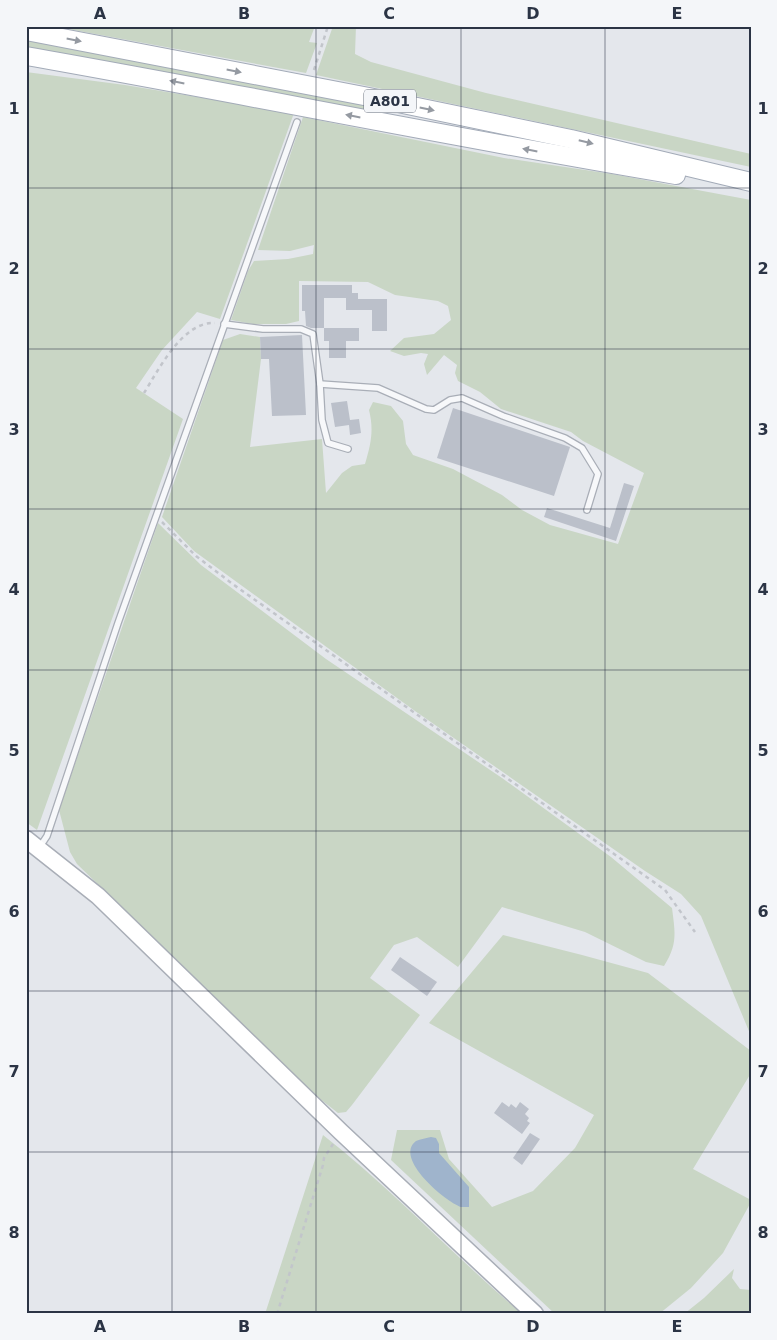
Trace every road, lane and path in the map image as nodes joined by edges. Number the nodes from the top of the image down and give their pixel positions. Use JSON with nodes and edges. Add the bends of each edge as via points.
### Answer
{"nodes":[{"id":1,"x":328,"y":26,"type":"edge"},
{"id":2,"x":26,"y":31,"type":"edge"},
{"id":3,"x":26,"y":56,"type":"edge"},
{"id":4,"x":314,"y":70,"type":"dead end"},
{"id":5,"x":297,"y":122,"type":"dead end"},
{"id":6,"x":751,"y":182,"type":"edge"},
{"id":7,"x":751,"y":187,"type":"edge"},
{"id":8,"x":224,"y":324,"type":"junction"},
{"id":9,"x":320,"y":384,"type":"junction"},
{"id":10,"x":144,"y":393,"type":"dead end"},
{"id":11,"x":348,"y":450,"type":"dead end"},
{"id":12,"x":588,"y":510,"type":"dead end"},
{"id":13,"x":155,"y":518,"type":"junction"},
{"id":14,"x":33,"y":844,"type":"edge"},
{"id":15,"x":695,"y":932,"type":"dead end"},
{"id":16,"x":341,"y":1132,"type":"junction"},
{"id":17,"x":277,"y":1314,"type":"edge"},
{"id":18,"x":535,"y":1314,"type":"edge"}],
"edges":[{"from":1,"to":4,"type":"path"},
{"from":2,"to":6,"type":"main road","number":"A801","one_way":true,"via":[[571,139]]},
{"from":7,"to":3,"type":"main road","number":"A801","one_way":true,"via":[[569,157]]},
{"from":5,"to":8,"type":"lane"},
{"from":8,"to":9,"type":"lane","via":[[263,330],[301,329],[313,334]]},
{"from":8,"to":10,"type":"path","via":[[212,322],[195,328],[172,349]]},
{"from":8,"to":13,"type":"lane"},
{"from":9,"to":11,"type":"lane","via":[[322,420],[328,443]]},
{"from":9,"to":12,"type":"lane","via":[[378,388],[426,410],[434,410],[450,400],[462,398],[565,438],[582,448],[598,474]]},
{"from":13,"to":14,"type":"lane","via":[[47,836]]},
{"from":13,"to":15,"type":"path","via":[[234,585],[665,890]]},
{"from":14,"to":16,"type":"main road","via":[[98,896]]},
{"from":16,"to":17,"type":"path","via":[[324,1158]]},
{"from":16,"to":18,"type":"main road"}]}
